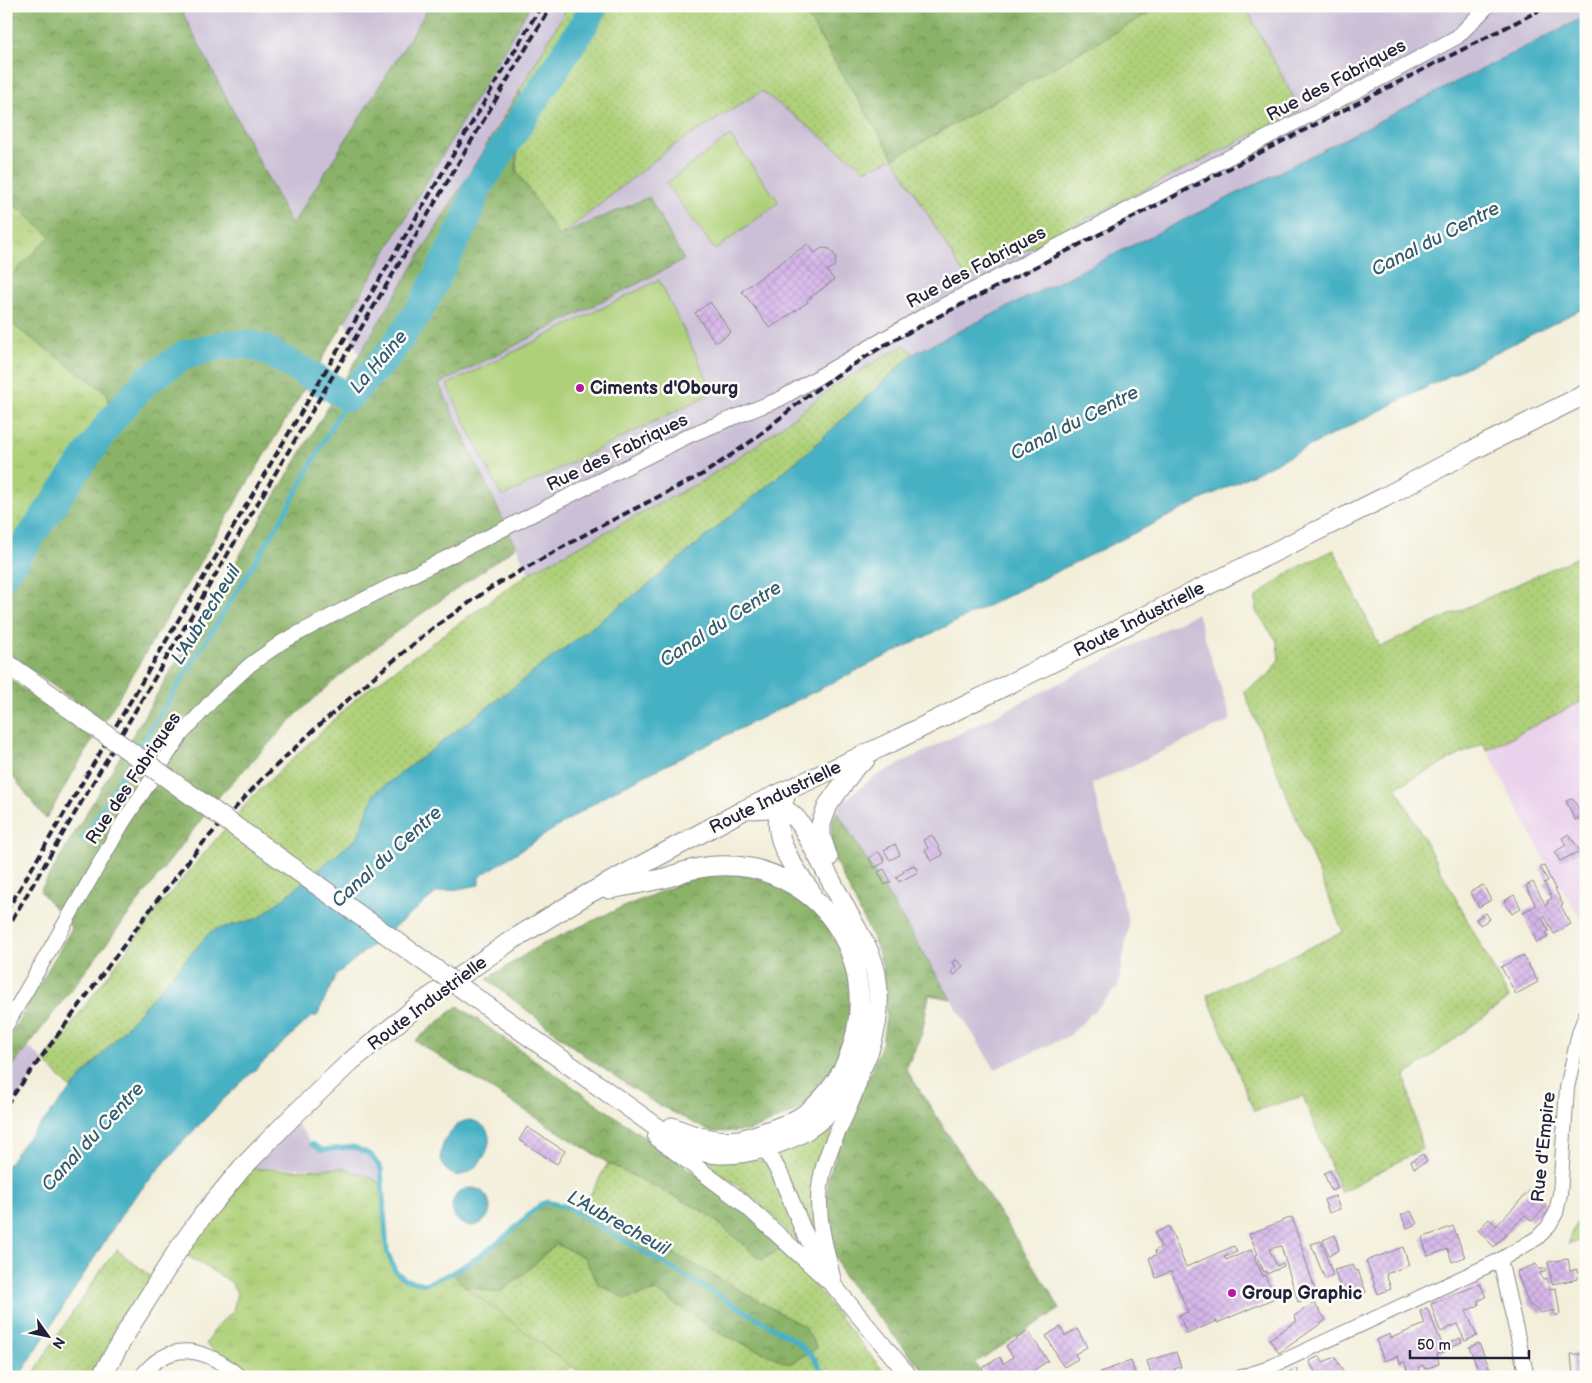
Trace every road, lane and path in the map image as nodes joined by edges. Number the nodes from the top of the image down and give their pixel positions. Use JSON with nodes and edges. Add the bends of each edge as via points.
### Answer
{"nodes":[{"id":1,"x":1488,"y":6,"type":"edge"},
{"id":2,"x":1586,"y":394,"type":"edge"},
{"id":3,"x":6,"y":663,"type":"edge"},
{"id":4,"x":892,"y":742,"type":"junction"},
{"id":5,"x":792,"y":787,"type":"junction"},
{"id":6,"x":780,"y":808,"type":"junction"},
{"id":7,"x":744,"y":810,"type":"junction"},
{"id":8,"x":586,"y":895,"type":"junction"},
{"id":9,"x":819,"y":903,"type":"junction"},
{"id":10,"x":868,"y":951,"type":"junction"},
{"id":11,"x":1586,"y":1014,"type":"edge"},
{"id":12,"x":6,"y":1026,"type":"edge"},
{"id":13,"x":865,"y":1059,"type":"junction"},
{"id":14,"x":586,"y":1078,"type":"junction"},
{"id":15,"x":621,"y":1102,"type":"junction"},
{"id":16,"x":738,"y":1140,"type":"junction"},
{"id":17,"x":763,"y":1148,"type":"junction"},
{"id":18,"x":1500,"y":1260,"type":"junction"},
{"id":19,"x":834,"y":1286,"type":"junction"},
{"id":20,"x":145,"y":1371,"type":"edge"},
{"id":21,"x":101,"y":1377,"type":"edge"},
{"id":22,"x":240,"y":1377,"type":"edge"},
{"id":23,"x":910,"y":1377,"type":"edge"},
{"id":24,"x":1241,"y":1377,"type":"edge"},
{"id":25,"x":1527,"y":1377,"type":"edge"}],
"edges":[{"from":1,"to":12,"type":"street","name":"Rue des Fabriques","via":[[1457,37],[924,315],[780,399],[690,435],[282,642],[251,664],[216,696],[180,736],[122,824]]},
{"from":2,"to":4,"type":"main road","name":"Route Industrielle"},
{"from":3,"to":14,"type":"main road","bridge":true},
{"from":4,"to":5,"type":"main road","name":"Route Industrielle"},
{"from":4,"to":10,"type":"main road","via":[[856,766],[828,805],[822,824],[821,838],[826,854]]},
{"from":5,"to":6,"type":"main road"},
{"from":5,"to":7,"type":"main road","name":"Route Industrielle"},
{"from":6,"to":7,"type":"main road"},
{"from":6,"to":9,"type":"main road","via":[[780,838],[786,853]]},
{"from":6,"to":10,"type":"main road","via":[[788,810],[802,826]]},
{"from":7,"to":8,"type":"main road","name":"Route Industrielle"},
{"from":8,"to":9,"type":"main road","via":[[714,866],[765,872],[782,878]]},
{"from":8,"to":21,"type":"main road","name":"Route Industrielle","via":[[509,942],[420,1004],[350,1062],[292,1117],[242,1168],[203,1215],[178,1250]]},
{"from":9,"to":16,"type":"main road","via":[[844,940],[859,985],[859,1011],[853,1047],[830,1088],[808,1112],[787,1125]]},
{"from":10,"to":13,"type":"main road","via":[[876,974],[878,996],[876,1023]]},
{"from":11,"to":18,"type":"street","name":"Rue d'Empire","via":[[1567,1088],[1556,1213],[1537,1238]]},
{"from":13,"to":17,"type":"main road","via":[[852,1084],[825,1116],[805,1131]]},
{"from":13,"to":19,"type":"street","via":[[821,1181],[820,1223]]},
{"from":14,"to":15,"type":"main road"},
{"from":14,"to":19,"type":"street","via":[[608,1104],[741,1201]]},
{"from":15,"to":16,"type":"main road","via":[[686,1133]]},
{"from":15,"to":17,"type":"main road","via":[[670,1136],[700,1151],[731,1154]]},
{"from":16,"to":17,"type":"street"},
{"from":17,"to":19,"type":"street","via":[[781,1176],[803,1230]]},
{"from":18,"to":24,"type":"street","name":"Rue d'Empire","via":[[1264,1370]]},
{"from":18,"to":25,"type":"street"},
{"from":19,"to":23,"type":"street"},
{"from":20,"to":22,"type":"street","via":[[171,1353],[189,1351],[213,1358]]}]}
